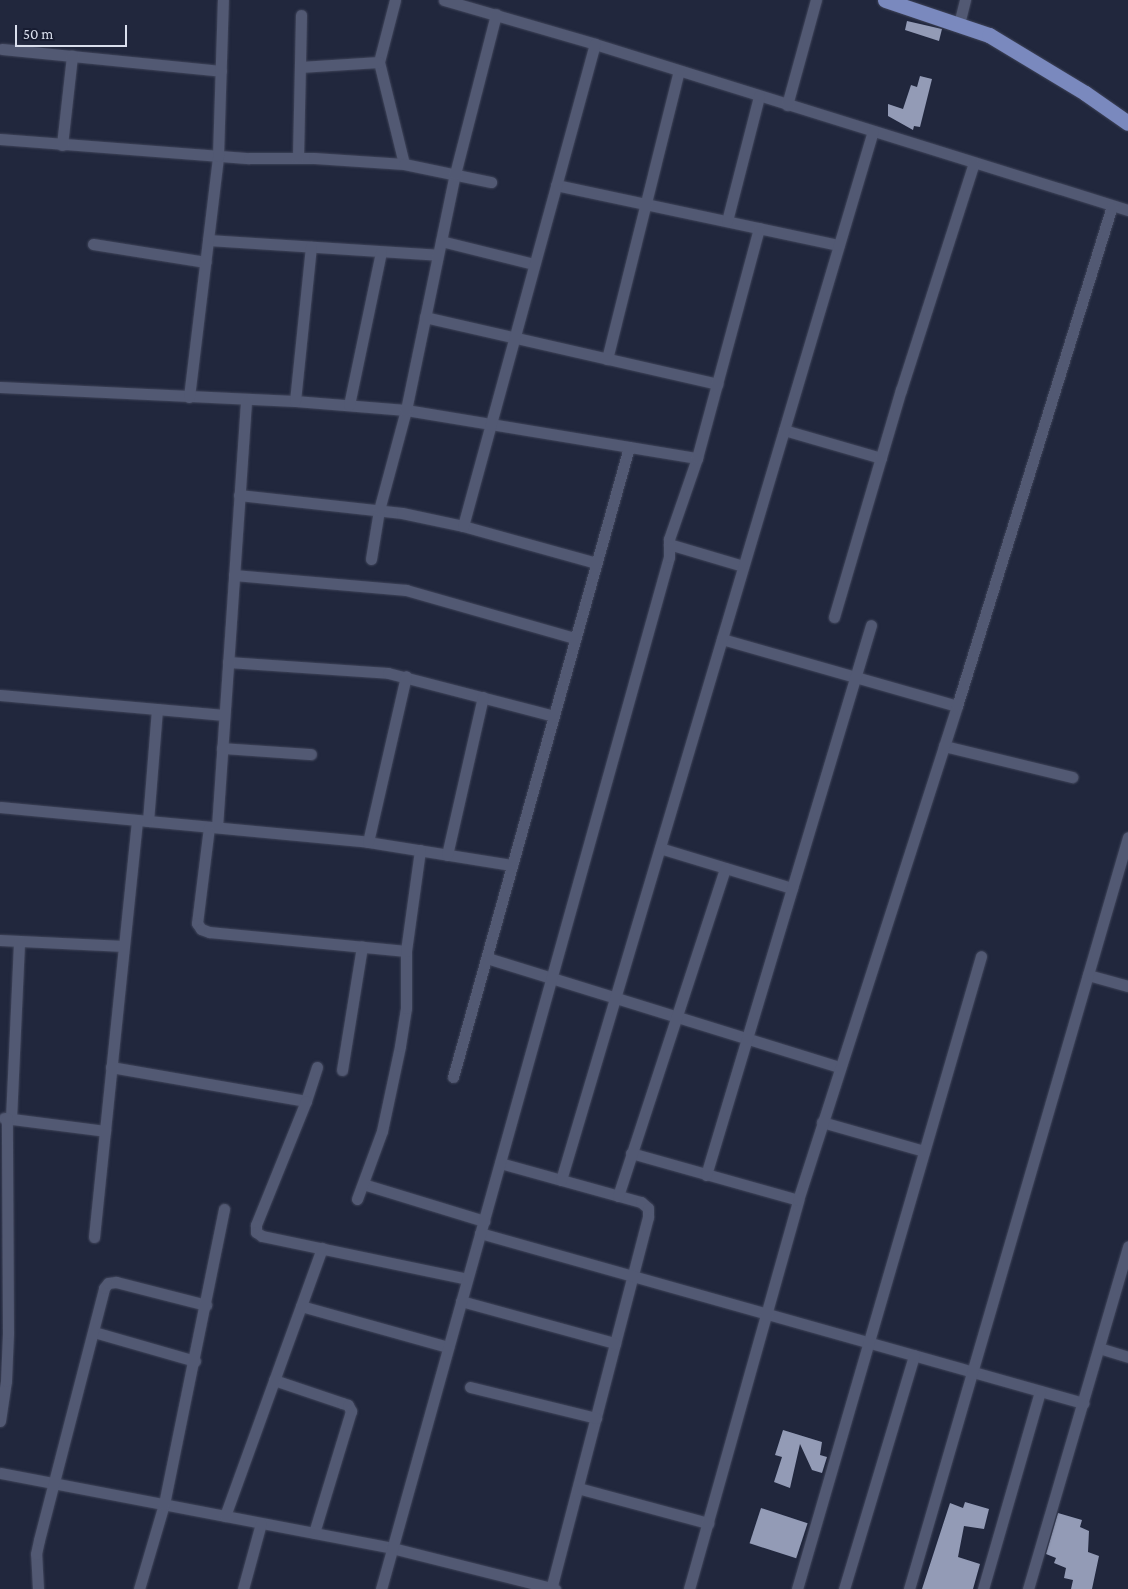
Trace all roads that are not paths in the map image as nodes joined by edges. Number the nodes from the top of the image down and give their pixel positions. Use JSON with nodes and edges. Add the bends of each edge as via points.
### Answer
{"nodes":[{"id":1,"x":223,"y":0,"type":"edge"},
{"id":2,"x":395,"y":0,"type":"edge"},
{"id":3,"x":444,"y":0,"type":"edge"},
{"id":4,"x":816,"y":0,"type":"edge"},
{"id":5,"x":886,"y":0,"type":"edge"},
{"id":6,"x":965,"y":0,"type":"edge"},
{"id":7,"x":496,"y":14,"type":"junction"},
{"id":8,"x":301,"y":15,"type":"dead end"},
{"id":9,"x":959,"y":24,"type":"junction"},
{"id":10,"x":595,"y":44,"type":"junction"},
{"id":11,"x":2,"y":49,"type":"dead end"},
{"id":12,"x":72,"y":56,"type":"junction"},
{"id":13,"x":379,"y":62,"type":"junction"},
{"id":14,"x":300,"y":67,"type":"junction"},
{"id":15,"x":221,"y":71,"type":"junction"},
{"id":16,"x":679,"y":71,"type":"junction"},
{"id":17,"x":759,"y":96,"type":"junction"},
{"id":18,"x":788,"y":105,"type":"junction"},
{"id":19,"x":1128,"y":123,"type":"edge"},
{"id":20,"x":873,"y":131,"type":"junction"},
{"id":21,"x":0,"y":139,"type":"edge"},
{"id":22,"x":62,"y":145,"type":"junction"},
{"id":23,"x":218,"y":156,"type":"junction"},
{"id":24,"x":298,"y":158,"type":"junction"},
{"id":25,"x":974,"y":162,"type":"junction"},
{"id":26,"x":404,"y":164,"type":"junction"},
{"id":27,"x":455,"y":174,"type":"junction"},
{"id":28,"x":491,"y":182,"type":"dead end"},
{"id":29,"x":556,"y":184,"type":"junction"},
{"id":30,"x":646,"y":204,"type":"junction"},
{"id":31,"x":1112,"y":206,"type":"junction"},
{"id":32,"x":1128,"y":210,"type":"edge"},
{"id":33,"x":728,"y":221,"type":"junction"},
{"id":34,"x":758,"y":228,"type":"junction"},
{"id":35,"x":208,"y":240,"type":"junction"},
{"id":36,"x":441,"y":241,"type":"junction"},
{"id":37,"x":93,"y":244,"type":"dead end"},
{"id":38,"x":839,"y":246,"type":"junction"},
{"id":39,"x":311,"y":247,"type":"junction"},
{"id":40,"x":381,"y":252,"type":"junction"},
{"id":41,"x":438,"y":255,"type":"junction"},
{"id":42,"x":206,"y":262,"type":"junction"},
{"id":43,"x":534,"y":264,"type":"junction"},
{"id":44,"x":425,"y":317,"type":"junction"},
{"id":45,"x":514,"y":338,"type":"junction"},
{"id":46,"x":607,"y":359,"type":"junction"},
{"id":47,"x":717,"y":384,"type":"junction"},
{"id":48,"x":0,"y":387,"type":"edge"},
{"id":49,"x":189,"y":397,"type":"junction"},
{"id":50,"x":246,"y":400,"type":"junction"},
{"id":51,"x":295,"y":402,"type":"junction"},
{"id":52,"x":349,"y":405,"type":"junction"},
{"id":53,"x":406,"y":410,"type":"junction"},
{"id":54,"x":490,"y":424,"type":"junction"},
{"id":55,"x":784,"y":430,"type":"junction"},
{"id":56,"x":629,"y":447,"type":"junction"},
{"id":57,"x":697,"y":458,"type":"junction"},
{"id":58,"x":881,"y":458,"type":"junction"},
{"id":59,"x":239,"y":495,"type":"junction"},
{"id":60,"x":379,"y":510,"type":"junction"},
{"id":61,"x":463,"y":526,"type":"junction"},
{"id":62,"x":669,"y":544,"type":"junction"},
{"id":63,"x":371,"y":559,"type":"dead end"},
{"id":64,"x":596,"y":562,"type":"junction"},
{"id":65,"x":744,"y":566,"type":"junction"},
{"id":66,"x":234,"y":575,"type":"junction"},
{"id":67,"x":834,"y":616,"type":"dead end"},
{"id":68,"x":871,"y":625,"type":"dead end"},
{"id":69,"x":575,"y":638,"type":"junction"},
{"id":70,"x":722,"y":639,"type":"junction"},
{"id":71,"x":228,"y":662,"type":"junction"},
{"id":72,"x":406,"y":676,"type":"junction"},
{"id":73,"x":855,"y":677,"type":"junction"},
{"id":74,"x":0,"y":695,"type":"edge"},
{"id":75,"x":483,"y":697,"type":"junction"},
{"id":76,"x":957,"y":706,"type":"junction"},
{"id":77,"x":157,"y":709,"type":"junction"},
{"id":78,"x":224,"y":715,"type":"junction"},
{"id":79,"x":554,"y":716,"type":"junction"},
{"id":80,"x":944,"y":746,"type":"junction"},
{"id":81,"x":222,"y":748,"type":"junction"},
{"id":82,"x":311,"y":754,"type":"dead end"},
{"id":83,"x":1072,"y":777,"type":"dead end"},
{"id":84,"x":0,"y":807,"type":"edge"},
{"id":85,"x":143,"y":820,"type":"junction"},
{"id":86,"x":213,"y":827,"type":"junction"},
{"id":87,"x":1128,"y":837,"type":"edge"},
{"id":88,"x":368,"y":842,"type":"junction"},
{"id":89,"x":660,"y":848,"type":"junction"},
{"id":90,"x":420,"y":850,"type":"junction"},
{"id":91,"x":447,"y":855,"type":"junction"},
{"id":92,"x":512,"y":866,"type":"junction"},
{"id":93,"x":725,"y":868,"type":"junction"},
{"id":94,"x":792,"y":888,"type":"junction"},
{"id":95,"x":0,"y":940,"type":"edge"},
{"id":96,"x":18,"y":941,"type":"junction"},
{"id":97,"x":124,"y":946,"type":"junction"},
{"id":98,"x":362,"y":947,"type":"junction"},
{"id":99,"x":406,"y":951,"type":"junction"},
{"id":100,"x":981,"y":956,"type":"dead end"},
{"id":101,"x":487,"y":958,"type":"junction"},
{"id":102,"x":1088,"y":975,"type":"junction"},
{"id":103,"x":552,"y":978,"type":"junction"},
{"id":104,"x":1128,"y":986,"type":"edge"},
{"id":105,"x":615,"y":998,"type":"junction"},
{"id":106,"x":676,"y":1017,"type":"junction"},
{"id":107,"x":747,"y":1039,"type":"junction"},
{"id":108,"x":111,"y":1067,"type":"junction"},
{"id":109,"x":317,"y":1067,"type":"dead end"},
{"id":110,"x":840,"y":1067,"type":"junction"},
{"id":111,"x":342,"y":1070,"type":"dead end"},
{"id":112,"x":453,"y":1077,"type":"dead end"},
{"id":113,"x":306,"y":1101,"type":"junction"},
{"id":114,"x":6,"y":1118,"type":"edge"},
{"id":115,"x":822,"y":1122,"type":"junction"},
{"id":116,"x":105,"y":1131,"type":"junction"},
{"id":117,"x":924,"y":1151,"type":"junction"},
{"id":118,"x":632,"y":1154,"type":"junction"},
{"id":119,"x":500,"y":1163,"type":"junction"},
{"id":120,"x":706,"y":1175,"type":"junction"},
{"id":121,"x":561,"y":1180,"type":"junction"},
{"id":122,"x":363,"y":1184,"type":"junction"},
{"id":123,"x":618,"y":1196,"type":"junction"},
{"id":124,"x":357,"y":1199,"type":"dead end"},
{"id":125,"x":798,"y":1200,"type":"junction"},
{"id":126,"x":224,"y":1209,"type":"dead end"},
{"id":127,"x":484,"y":1220,"type":"junction"},
{"id":128,"x":480,"y":1233,"type":"junction"},
{"id":129,"x":94,"y":1237,"type":"dead end"},
{"id":130,"x":1128,"y":1246,"type":"edge"},
{"id":131,"x":322,"y":1248,"type":"junction"},
{"id":132,"x":633,"y":1276,"type":"junction"},
{"id":133,"x":467,"y":1279,"type":"junction"},
{"id":134,"x":461,"y":1301,"type":"junction"},
{"id":135,"x":206,"y":1305,"type":"junction"},
{"id":136,"x":301,"y":1306,"type":"junction"},
{"id":137,"x":766,"y":1313,"type":"junction"},
{"id":138,"x":94,"y":1332,"type":"junction"},
{"id":139,"x":615,"y":1342,"type":"junction"},
{"id":140,"x":868,"y":1342,"type":"junction"},
{"id":141,"x":448,"y":1347,"type":"junction"},
{"id":142,"x":1099,"y":1348,"type":"junction"},
{"id":143,"x":914,"y":1355,"type":"junction"},
{"id":144,"x":1128,"y":1357,"type":"edge"},
{"id":145,"x":195,"y":1361,"type":"junction"},
{"id":146,"x":972,"y":1372,"type":"junction"},
{"id":147,"x":274,"y":1380,"type":"junction"},
{"id":148,"x":470,"y":1387,"type":"dead end"},
{"id":149,"x":1040,"y":1391,"type":"junction"},
{"id":150,"x":1083,"y":1403,"type":"junction"},
{"id":151,"x":596,"y":1418,"type":"junction"},
{"id":152,"x":0,"y":1421,"type":"edge"},
{"id":153,"x":0,"y":1473,"type":"edge"},
{"id":154,"x":55,"y":1483,"type":"junction"},
{"id":155,"x":578,"y":1488,"type":"junction"},
{"id":156,"x":164,"y":1504,"type":"junction"},
{"id":157,"x":225,"y":1516,"type":"junction"},
{"id":158,"x":261,"y":1523,"type":"junction"},
{"id":159,"x":708,"y":1523,"type":"junction"},
{"id":160,"x":314,"y":1533,"type":"junction"},
{"id":161,"x":392,"y":1548,"type":"junction"},
{"id":162,"x":38,"y":1589,"type":"edge"},
{"id":163,"x":139,"y":1589,"type":"edge"},
{"id":164,"x":243,"y":1589,"type":"edge"},
{"id":165,"x":381,"y":1589,"type":"edge"},
{"id":166,"x":553,"y":1589,"type":"edge"},
{"id":167,"x":689,"y":1589,"type":"edge"},
{"id":168,"x":796,"y":1589,"type":"edge"},
{"id":169,"x":844,"y":1589,"type":"edge"},
{"id":170,"x":909,"y":1589,"type":"edge"},
{"id":171,"x":983,"y":1589,"type":"edge"},
{"id":172,"x":1028,"y":1589,"type":"edge"}],
"edges":[{"from":1,"to":15,"type":"street"},
{"from":2,"to":13,"type":"street"},
{"from":3,"to":7,"type":"street"},
{"from":4,"to":18,"type":"street"},
{"from":5,"to":9,"type":"main road"},
{"from":6,"to":9,"type":"street"},
{"from":7,"to":10,"type":"street"},
{"from":7,"to":27,"type":"street"},
{"from":8,"to":14,"type":"street"},
{"from":9,"to":19,"type":"main road","via":[[1008,46]]},
{"from":10,"to":16,"type":"street"},
{"from":10,"to":29,"type":"street"},
{"from":11,"to":12,"type":"street"},
{"from":12,"to":15,"type":"street"},
{"from":12,"to":22,"type":"street"},
{"from":13,"to":14,"type":"street"},
{"from":13,"to":26,"type":"street"},
{"from":14,"to":24,"type":"street"},
{"from":15,"to":23,"type":"street"},
{"from":16,"to":17,"type":"street"},
{"from":16,"to":30,"type":"street"},
{"from":17,"to":18,"type":"street"},
{"from":17,"to":33,"type":"street"},
{"from":18,"to":20,"type":"street"},
{"from":20,"to":25,"type":"street"},
{"from":20,"to":38,"type":"street"},
{"from":21,"to":22,"type":"street"},
{"from":22,"to":23,"type":"street"},
{"from":23,"to":24,"type":"street"},
{"from":23,"to":35,"type":"street"},
{"from":24,"to":26,"type":"street"},
{"from":25,"to":31,"type":"street"},
{"from":25,"to":58,"type":"street"},
{"from":26,"to":27,"type":"street"},
{"from":27,"to":28,"type":"street"},
{"from":27,"to":36,"type":"street"},
{"from":29,"to":30,"type":"street"},
{"from":29,"to":43,"type":"street"},
{"from":30,"to":33,"type":"street"},
{"from":30,"to":46,"type":"street"},
{"from":31,"to":32,"type":"street"},
{"from":31,"to":76,"type":"street"},
{"from":33,"to":34,"type":"street"},
{"from":34,"to":38,"type":"street"},
{"from":34,"to":47,"type":"street"},
{"from":35,"to":39,"type":"street"},
{"from":35,"to":42,"type":"street"},
{"from":36,"to":41,"type":"street"},
{"from":36,"to":43,"type":"street"},
{"from":37,"to":42,"type":"street"},
{"from":38,"to":55,"type":"street"},
{"from":39,"to":40,"type":"street"},
{"from":39,"to":51,"type":"street"},
{"from":40,"to":41,"type":"street"},
{"from":40,"to":52,"type":"street"},
{"from":41,"to":44,"type":"street"},
{"from":42,"to":49,"type":"street"},
{"from":43,"to":45,"type":"street"},
{"from":44,"to":45,"type":"street"},
{"from":44,"to":53,"type":"street"},
{"from":45,"to":46,"type":"street"},
{"from":45,"to":54,"type":"street"},
{"from":46,"to":47,"type":"street"},
{"from":47,"to":57,"type":"street"},
{"from":48,"to":49,"type":"street"},
{"from":49,"to":50,"type":"street"},
{"from":50,"to":51,"type":"street"},
{"from":50,"to":59,"type":"street"},
{"from":51,"to":52,"type":"street"},
{"from":52,"to":53,"type":"street"},
{"from":53,"to":54,"type":"street"},
{"from":53,"to":60,"type":"street"},
{"from":54,"to":56,"type":"street"},
{"from":54,"to":61,"type":"street"},
{"from":55,"to":58,"type":"street"},
{"from":55,"to":65,"type":"street"},
{"from":56,"to":57,"type":"street"},
{"from":56,"to":64,"type":"street"},
{"from":57,"to":62,"type":"street"},
{"from":58,"to":67,"type":"street"},
{"from":59,"to":60,"type":"street"},
{"from":59,"to":66,"type":"street"},
{"from":60,"to":61,"type":"street"},
{"from":60,"to":63,"type":"street"},
{"from":61,"to":64,"type":"street"},
{"from":62,"to":65,"type":"street"},
{"from":62,"to":103,"type":"street","via":[[669,557]]},
{"from":64,"to":69,"type":"street"},
{"from":65,"to":70,"type":"street"},
{"from":66,"to":69,"type":"street","via":[[406,590]]},
{"from":66,"to":71,"type":"street"},
{"from":68,"to":73,"type":"street"},
{"from":69,"to":79,"type":"street"},
{"from":70,"to":73,"type":"street"},
{"from":70,"to":89,"type":"street"},
{"from":71,"to":72,"type":"street"},
{"from":71,"to":78,"type":"street"},
{"from":72,"to":75,"type":"street"},
{"from":72,"to":88,"type":"street"},
{"from":73,"to":76,"type":"street"},
{"from":73,"to":94,"type":"street"},
{"from":74,"to":77,"type":"street"},
{"from":75,"to":79,"type":"street"},
{"from":75,"to":91,"type":"street"},
{"from":76,"to":80,"type":"street"},
{"from":77,"to":78,"type":"street"},
{"from":77,"to":85,"type":"street"},
{"from":78,"to":81,"type":"street"},
{"from":79,"to":92,"type":"street"},
{"from":80,"to":83,"type":"street"},
{"from":80,"to":110,"type":"street"},
{"from":81,"to":82,"type":"street"},
{"from":81,"to":86,"type":"street"},
{"from":84,"to":85,"type":"street"},
{"from":85,"to":86,"type":"street"},
{"from":85,"to":97,"type":"street"},
{"from":86,"to":88,"type":"street"},
{"from":86,"to":98,"type":"street","via":[[197,923],[201,929]]},
{"from":87,"to":102,"type":"street"},
{"from":88,"to":90,"type":"street"},
{"from":89,"to":93,"type":"street"},
{"from":89,"to":105,"type":"street"},
{"from":90,"to":91,"type":"street"},
{"from":90,"to":99,"type":"street"},
{"from":91,"to":92,"type":"street"},
{"from":92,"to":101,"type":"street"},
{"from":93,"to":94,"type":"street"},
{"from":93,"to":106,"type":"street"},
{"from":94,"to":107,"type":"street"},
{"from":95,"to":96,"type":"street"},
{"from":96,"to":97,"type":"street"},
{"from":96,"to":114,"type":"street"},
{"from":97,"to":108,"type":"street"},
{"from":98,"to":99,"type":"street"},
{"from":98,"to":111,"type":"street"},
{"from":99,"to":122,"type":"street","via":[[406,1008],[400,1046],[382,1131]]},
{"from":100,"to":117,"type":"street"},
{"from":101,"to":103,"type":"street"},
{"from":101,"to":112,"type":"street"},
{"from":102,"to":104,"type":"street"},
{"from":102,"to":146,"type":"street"},
{"from":103,"to":105,"type":"street"},
{"from":103,"to":119,"type":"street"},
{"from":105,"to":106,"type":"street"},
{"from":105,"to":121,"type":"street"},
{"from":106,"to":107,"type":"street"},
{"from":106,"to":118,"type":"street"},
{"from":107,"to":110,"type":"street"},
{"from":107,"to":120,"type":"street"},
{"from":108,"to":113,"type":"street"},
{"from":108,"to":116,"type":"street"},
{"from":109,"to":113,"type":"street"},
{"from":110,"to":115,"type":"street"},
{"from":113,"to":131,"type":"street","via":[[256,1232]]},
{"from":114,"to":116,"type":"street"},
{"from":114,"to":152,"type":"street","via":[[8,1333]]},
{"from":115,"to":117,"type":"street"},
{"from":115,"to":125,"type":"street"},
{"from":116,"to":129,"type":"street"},
{"from":117,"to":140,"type":"street"},
{"from":118,"to":120,"type":"street"},
{"from":118,"to":123,"type":"street"},
{"from":119,"to":121,"type":"street"},
{"from":119,"to":127,"type":"street"},
{"from":120,"to":125,"type":"street"},
{"from":121,"to":123,"type":"street"},
{"from":122,"to":124,"type":"street"},
{"from":122,"to":127,"type":"street"},
{"from":123,"to":132,"type":"street","via":[[641,1202],[648,1208]]},
{"from":125,"to":137,"type":"street"},
{"from":126,"to":135,"type":"street"},
{"from":127,"to":128,"type":"street"},
{"from":128,"to":132,"type":"street"},
{"from":128,"to":133,"type":"street"},
{"from":130,"to":142,"type":"street"},
{"from":131,"to":133,"type":"street"},
{"from":131,"to":136,"type":"street"},
{"from":132,"to":137,"type":"street"},
{"from":132,"to":139,"type":"street"},
{"from":133,"to":134,"type":"street"},
{"from":134,"to":139,"type":"street"},
{"from":134,"to":141,"type":"street"},
{"from":135,"to":138,"type":"street","via":[[116,1282],[108,1283]]},
{"from":135,"to":145,"type":"street"},
{"from":136,"to":141,"type":"street"},
{"from":136,"to":147,"type":"street"},
{"from":137,"to":140,"type":"street"},
{"from":137,"to":159,"type":"street"},
{"from":138,"to":145,"type":"street"},
{"from":138,"to":154,"type":"street"},
{"from":139,"to":151,"type":"street"},
{"from":140,"to":143,"type":"street"},
{"from":140,"to":168,"type":"street"},
{"from":141,"to":161,"type":"street"},
{"from":142,"to":144,"type":"street"},
{"from":142,"to":150,"type":"street"},
{"from":143,"to":146,"type":"street"},
{"from":143,"to":169,"type":"street"},
{"from":145,"to":156,"type":"street"},
{"from":146,"to":149,"type":"street"},
{"from":146,"to":170,"type":"street"},
{"from":147,"to":157,"type":"street"},
{"from":147,"to":160,"type":"street","via":[[342,1402],[351,1411]]},
{"from":148,"to":151,"type":"street"},
{"from":149,"to":150,"type":"street"},
{"from":149,"to":171,"type":"street"},
{"from":150,"to":172,"type":"street"},
{"from":151,"to":155,"type":"street"},
{"from":153,"to":154,"type":"street"},
{"from":154,"to":156,"type":"street"},
{"from":154,"to":162,"type":"street","via":[[36,1554]]},
{"from":155,"to":159,"type":"street"},
{"from":155,"to":166,"type":"street"},
{"from":156,"to":157,"type":"street"},
{"from":156,"to":163,"type":"street"},
{"from":157,"to":158,"type":"street"},
{"from":158,"to":160,"type":"street"},
{"from":158,"to":164,"type":"street"},
{"from":159,"to":167,"type":"street"},
{"from":160,"to":161,"type":"street"},
{"from":161,"to":165,"type":"street"},
{"from":161,"to":166,"type":"street"}]}
